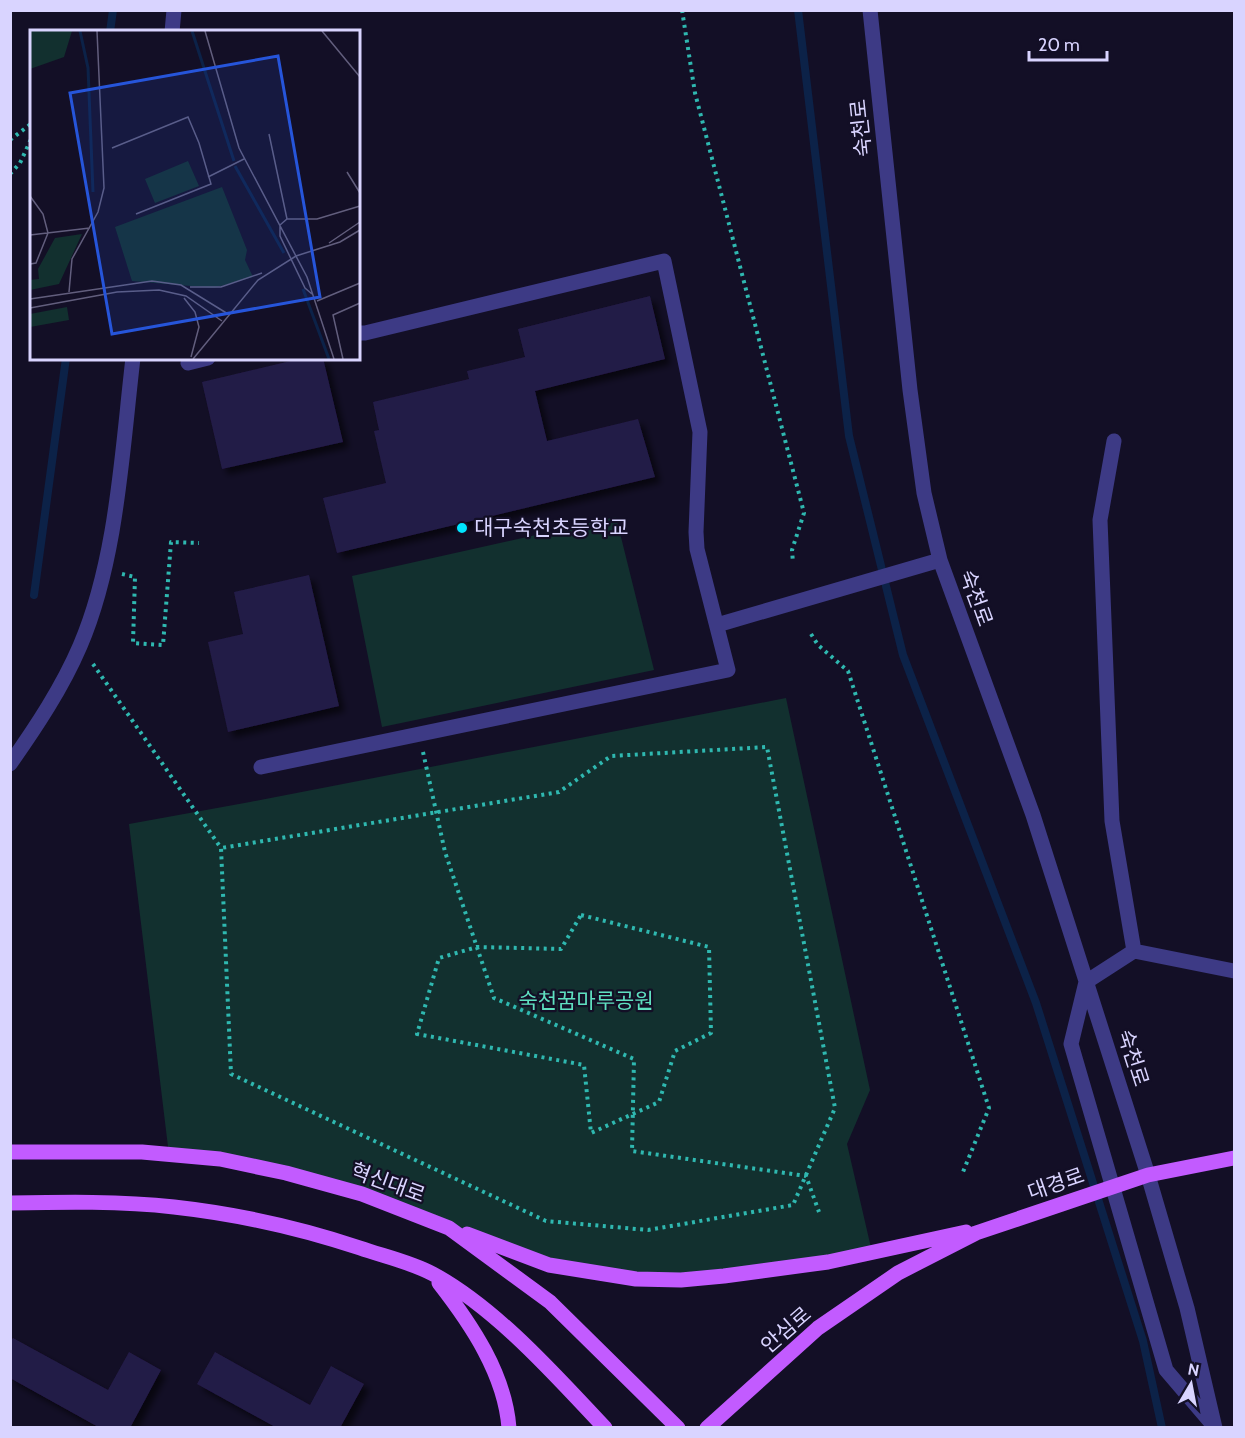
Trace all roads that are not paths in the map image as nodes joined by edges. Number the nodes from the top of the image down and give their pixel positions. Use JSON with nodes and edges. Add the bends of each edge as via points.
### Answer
{"nodes":[{"id":1,"x":174,"y":10,"type":"edge"},
{"id":2,"x":870,"y":10,"type":"edge"},
{"id":3,"x":172,"y":30,"type":"edge"},
{"id":4,"x":360,"y":333,"type":"edge"},
{"id":5,"x":133,"y":360,"type":"edge"},
{"id":6,"x":200,"y":360,"type":"edge"},
{"id":7,"x":188,"y":363,"type":"dead end"},
{"id":8,"x":1114,"y":441,"type":"dead end"},
{"id":9,"x":940,"y":560,"type":"junction"},
{"id":10,"x":717,"y":625,"type":"junction"},
{"id":11,"x":10,"y":764,"type":"edge"},
{"id":12,"x":261,"y":767,"type":"dead end"},
{"id":13,"x":1134,"y":951,"type":"junction"},
{"id":14,"x":1234,"y":970,"type":"edge"},
{"id":15,"x":1086,"y":982,"type":"junction"},
{"id":16,"x":10,"y":1152,"type":"edge"},
{"id":17,"x":1234,"y":1158,"type":"edge"},
{"id":18,"x":1148,"y":1175,"type":"junction"},
{"id":19,"x":10,"y":1203,"type":"edge"},
{"id":20,"x":1001,"y":1225,"type":"junction"},
{"id":21,"x":449,"y":1228,"type":"junction"},
{"id":22,"x":432,"y":1273,"type":"junction"},
{"id":23,"x":898,"y":1274,"type":"joint"},
{"id":24,"x":1215,"y":1427,"type":"edge"},
{"id":25,"x":509,"y":1428,"type":"edge"},
{"id":26,"x":605,"y":1428,"type":"edge"},
{"id":27,"x":678,"y":1428,"type":"edge"},
{"id":28,"x":707,"y":1428,"type":"edge"}],
"edges":[{"from":1,"to":3,"type":"street"},
{"from":2,"to":9,"type":"street","name":"숙천로","via":[[910,390],[924,493]]},
{"from":4,"to":10,"type":"street","via":[[664,261],[699,420],[696,540]]},
{"from":5,"to":11,"type":"street","via":[[115,507],[100,587],[80,646],[42,718]]},
{"from":6,"to":7,"type":"street"},
{"from":8,"to":13,"type":"street","via":[[1100,520],[1112,821]]},
{"from":9,"to":10,"type":"street"},
{"from":9,"to":15,"type":"street","name":"숙천로","via":[[1033,815]]},
{"from":10,"to":12,"type":"street","via":[[728,670]]},
{"from":13,"to":14,"type":"street"},
{"from":13,"to":15,"type":"street"},
{"from":15,"to":18,"type":"street","name":"숙천로"},
{"from":15,"to":24,"type":"street","via":[[1071,1044],[1166,1370]]},
{"from":16,"to":21,"type":"main road","name":"혁신대로","via":[[142,1152],[220,1159],[362,1194]]},
{"from":17,"to":18,"type":"main road","name":"대경로"},
{"from":18,"to":20,"type":"main road","name":"대경로"},
{"from":18,"to":24,"type":"street","name":"숙천로","via":[[1187,1308]]},
{"from":19,"to":22,"type":"main road","via":[[173,1206],[246,1217],[316,1233]]},
{"from":20,"to":21,"type":"main road","via":[[828,1262],[681,1280],[636,1279],[549,1265]]},
{"from":20,"to":23,"type":"main road","name":"대경로","via":[[976,1233]]},
{"from":21,"to":27,"type":"main road","name":"혁신대로","via":[[550,1302]]},
{"from":22,"to":25,"type":"main road","via":[[494,1369],[504,1396]]},
{"from":22,"to":26,"type":"main road","via":[[495,1319]]},
{"from":23,"to":28,"type":"main road","name":"안심로","via":[[818,1328]]}]}
